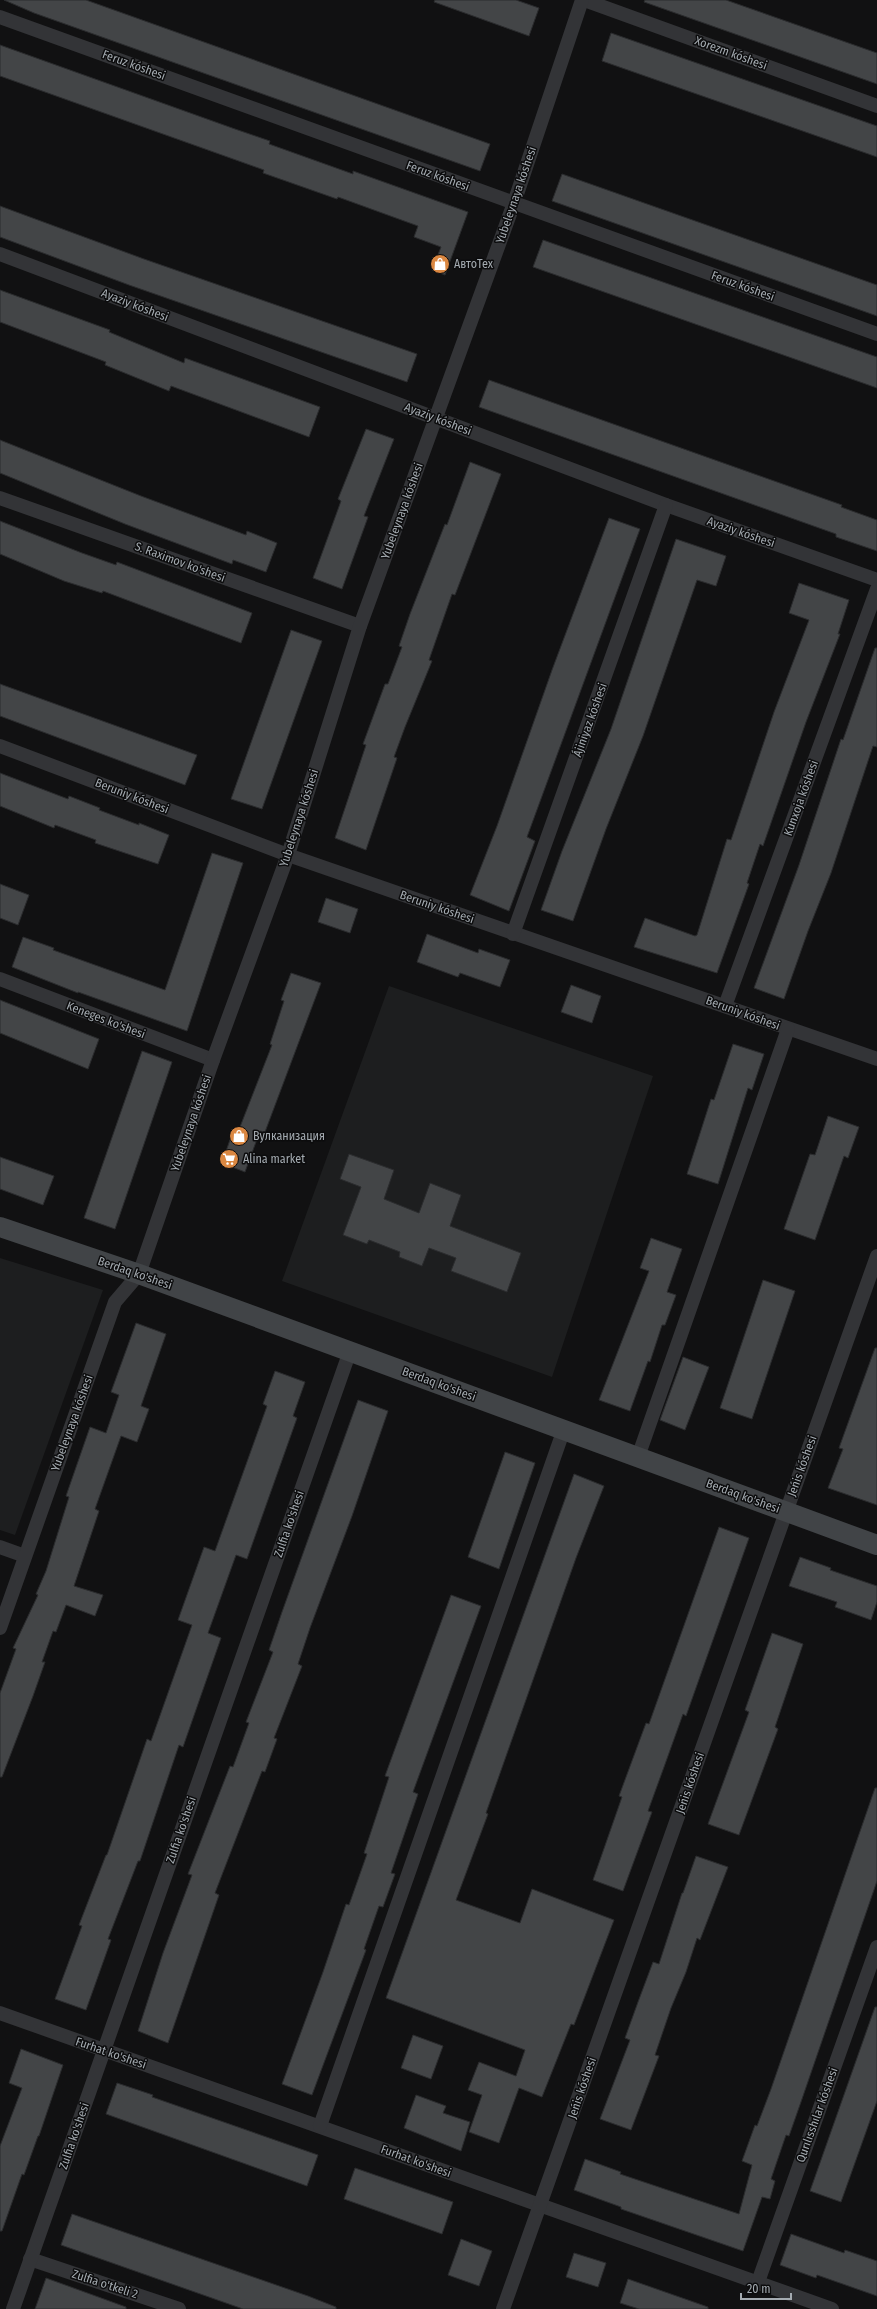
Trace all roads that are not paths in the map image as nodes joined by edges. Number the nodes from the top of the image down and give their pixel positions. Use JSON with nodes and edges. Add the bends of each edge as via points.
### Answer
{"nodes":[{"id":1,"x":583,"y":0,"type":"edge"},
{"id":2,"x":0,"y":17,"type":"edge"},
{"id":3,"x":877,"y":106,"type":"edge"},
{"id":4,"x":514,"y":203,"type":"junction"},
{"id":5,"x":0,"y":254,"type":"edge"},
{"id":6,"x":877,"y":334,"type":"edge"},
{"id":7,"x":436,"y":418,"type":"junction"},
{"id":8,"x":0,"y":498,"type":"edge"},
{"id":9,"x":666,"y":505,"type":"junction"},
{"id":10,"x":877,"y":580,"type":"edge"},
{"id":11,"x":877,"y":589,"type":"edge"},
{"id":12,"x":360,"y":626,"type":"junction"},
{"id":13,"x":0,"y":746,"type":"edge"},
{"id":14,"x":288,"y":855,"type":"junction"},
{"id":15,"x":513,"y":934,"type":"junction"},
{"id":16,"x":0,"y":979,"type":"edge"},
{"id":17,"x":725,"y":1006,"type":"junction"},
{"id":18,"x":788,"y":1029,"type":"junction"},
{"id":19,"x":877,"y":1059,"type":"edge"},
{"id":20,"x":213,"y":1060,"type":"junction"},
{"id":21,"x":0,"y":1227,"type":"edge"},
{"id":22,"x":877,"y":1256,"type":"edge"},
{"id":23,"x":139,"y":1274,"type":"junction"},
{"id":24,"x":350,"y":1351,"type":"junction"},
{"id":25,"x":564,"y":1429,"type":"junction"},
{"id":26,"x":638,"y":1457,"type":"junction"},
{"id":27,"x":786,"y":1511,"type":"junction"},
{"id":28,"x":877,"y":1545,"type":"edge"},
{"id":29,"x":0,"y":1547,"type":"edge"},
{"id":30,"x":25,"y":1556,"type":"junction"},
{"id":31,"x":0,"y":1628,"type":"edge"},
{"id":32,"x":877,"y":1947,"type":"edge"},
{"id":33,"x":0,"y":2013,"type":"edge"},
{"id":34,"x":104,"y":2050,"type":"junction"},
{"id":35,"x":320,"y":2126,"type":"junction"},
{"id":36,"x":540,"y":2206,"type":"junction"},
{"id":37,"x":30,"y":2259,"type":"junction"},
{"id":38,"x":758,"y":2282,"type":"junction"},
{"id":39,"x":12,"y":2309,"type":"edge"},
{"id":40,"x":179,"y":2309,"type":"edge"},
{"id":41,"x":503,"y":2309,"type":"edge"},
{"id":42,"x":832,"y":2309,"type":"edge"}],
"edges":[{"from":1,"to":3,"type":"street","name":"Xorezm kóshesi"},
{"from":1,"to":4,"type":"street","name":"Yubeleynaya kóshesi"},
{"from":2,"to":4,"type":"street","name":"Feruz kóshesi"},
{"from":4,"to":6,"type":"street","name":"Feruz kóshesi"},
{"from":4,"to":7,"type":"street","name":"Yubeleynaya kóshesi"},
{"from":5,"to":7,"type":"street","name":"Ayaziy kóshesi"},
{"from":7,"to":9,"type":"street","name":"Ayaziy kóshesi"},
{"from":7,"to":12,"type":"street","name":"Yubeleynaya kóshesi"},
{"from":8,"to":12,"type":"street","name":"S. Raximov ko'shesi"},
{"from":9,"to":10,"type":"street","name":"Ayaziy kóshesi"},
{"from":9,"to":15,"type":"street","name":"Ájiniyaz kóshesi"},
{"from":11,"to":17,"type":"street","name":"Kunxoja kóshesi"},
{"from":12,"to":14,"type":"street","name":"Yubeleynaya kóshesi"},
{"from":13,"to":14,"type":"street","name":"Beruniy kóshesi"},
{"from":14,"to":15,"type":"street","name":"Beruniy kóshesi"},
{"from":14,"to":20,"type":"street","name":"Yubeleynaya kóshesi"},
{"from":15,"to":17,"type":"street","name":"Beruniy kóshesi"},
{"from":16,"to":20,"type":"street","name":"Keneges ko'shesi"},
{"from":17,"to":18,"type":"street","name":"Beruniy kóshesi"},
{"from":18,"to":19,"type":"street","name":"Beruniy kóshesi"},
{"from":18,"to":26,"type":"street"},
{"from":20,"to":23,"type":"street","name":"Yubeleynaya kóshesi"},
{"from":21,"to":23,"type":"street","name":"Berdaq ko'shesi"},
{"from":22,"to":27,"type":"street","name":"Jeńis kóshesi"},
{"from":23,"to":24,"type":"street","name":"Berdaq ko'shesi"},
{"from":23,"to":30,"type":"street","name":"Yubeleynaya kóshesi","via":[[115,1302]]},
{"from":24,"to":25,"type":"street","name":"Berdaq ko'shesi"},
{"from":24,"to":34,"type":"street","name":"Zulfia ko'shesi"},
{"from":25,"to":26,"type":"street","name":"Berdaq ko'shesi"},
{"from":25,"to":35,"type":"street"},
{"from":26,"to":27,"type":"street","name":"Berdaq ko'shesi"},
{"from":27,"to":28,"type":"street","name":"Berdaq ko'shesi"},
{"from":27,"to":36,"type":"street","name":"Jeńis kóshesi"},
{"from":29,"to":30,"type":"street"},
{"from":30,"to":31,"type":"street","name":"Yubeleynaya kóshesi"},
{"from":32,"to":38,"type":"street","name":"Qurılısshılar kóshesi"},
{"from":33,"to":34,"type":"street","name":"Furhat ko'shesi"},
{"from":34,"to":35,"type":"street","name":"Furhat ko'shesi"},
{"from":34,"to":37,"type":"street","name":"Zulfia ko'shesi"},
{"from":35,"to":36,"type":"street","name":"Furhat ko'shesi"},
{"from":36,"to":38,"type":"street","name":"Furhat ko'shesi"},
{"from":36,"to":41,"type":"street","name":"Jeńis kóshesi"},
{"from":37,"to":39,"type":"street","name":"Zulfia ko'shesi"},
{"from":37,"to":40,"type":"street","name":"Zulfia o'tkeli 2"},
{"from":38,"to":42,"type":"street","name":"Furhat ko'shesi"}]}
